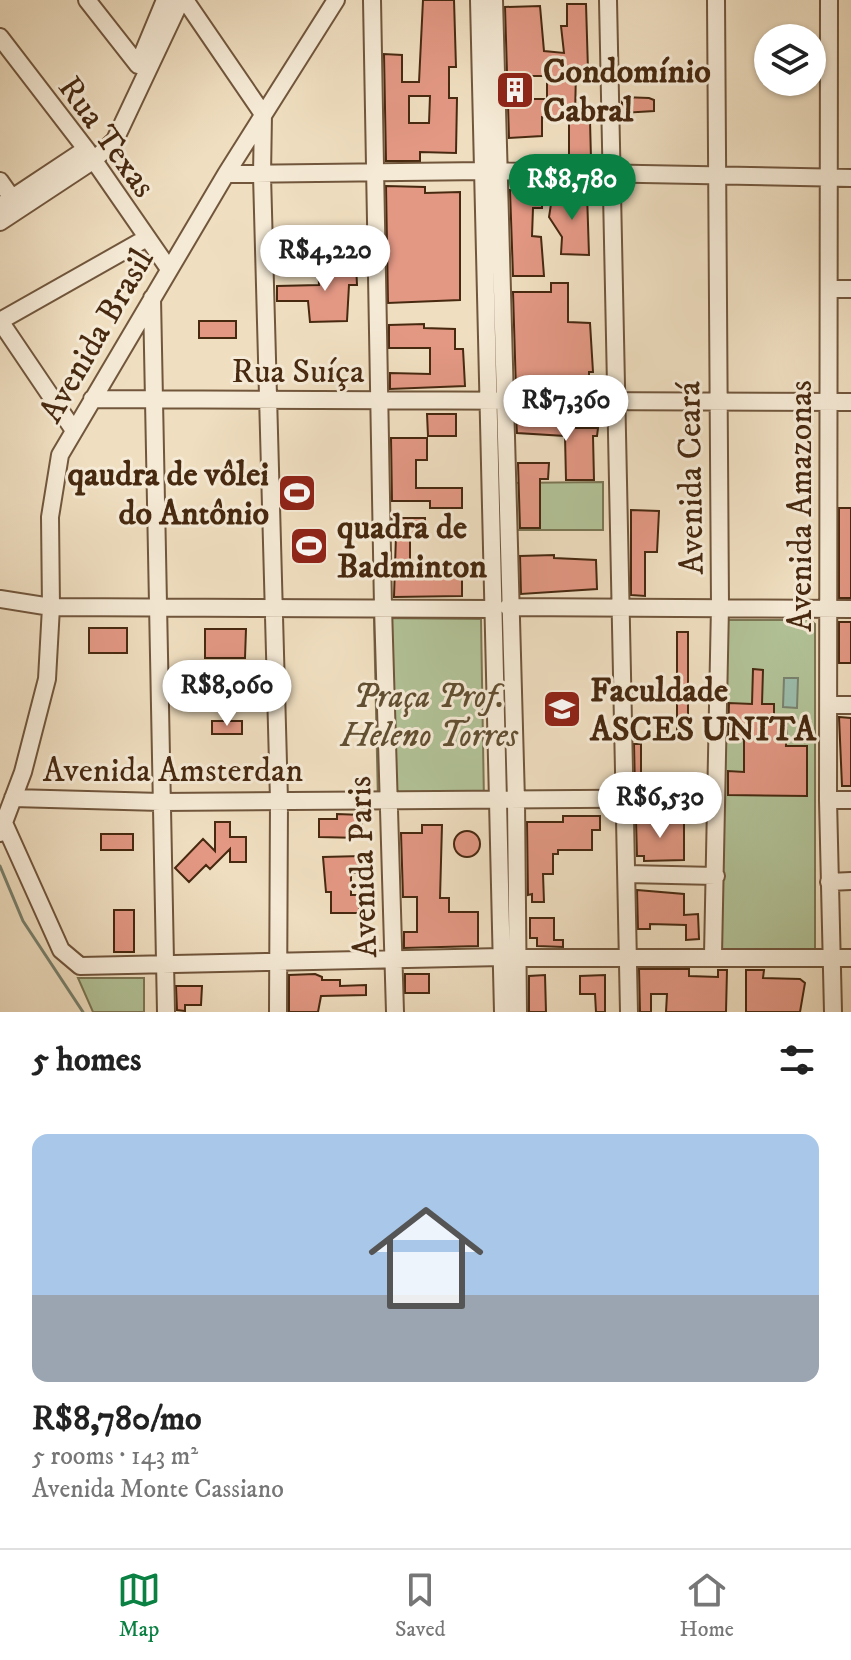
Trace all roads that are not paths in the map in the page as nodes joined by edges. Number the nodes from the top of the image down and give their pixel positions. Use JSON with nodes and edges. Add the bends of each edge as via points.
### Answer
{"nodes":[{"id":1,"x":87,"y":0,"type":"edge"},
{"id":2,"x":165,"y":0,"type":"edge"},
{"id":3,"x":183,"y":0,"type":"edge"},
{"id":4,"x":336,"y":0,"type":"edge"},
{"id":5,"x":372,"y":0,"type":"edge"},
{"id":6,"x":479,"y":0,"type":"edge"},
{"id":7,"x":494,"y":0,"type":"edge"},
{"id":8,"x":608,"y":0,"type":"edge"},
{"id":9,"x":716,"y":0,"type":"edge"},
{"id":10,"x":829,"y":0,"type":"edge"},
{"id":11,"x":0,"y":37,"type":"edge"},
{"id":12,"x":263,"y":114,"type":"junction"},
{"id":13,"x":89,"y":153,"type":"junction"},
{"id":14,"x":375,"y":171,"type":"junction"},
{"id":15,"x":492,"y":171,"type":"junction"},
{"id":16,"x":613,"y":172,"type":"junction"},
{"id":17,"x":226,"y":174,"type":"junction"},
{"id":18,"x":262,"y":175,"type":"junction"},
{"id":19,"x":717,"y":176,"type":"junction"},
{"id":20,"x":829,"y":178,"type":"junction"},
{"id":21,"x":851,"y":178,"type":"edge"},
{"id":22,"x":0,"y":181,"type":"edge"},
{"id":23,"x":6,"y":202,"type":"edge"},
{"id":24,"x":0,"y":222,"type":"edge"},
{"id":25,"x":145,"y":239,"type":"junction"},
{"id":26,"x":169,"y":269,"type":"junction"},
{"id":27,"x":830,"y":289,"type":"junction"},
{"id":28,"x":851,"y":289,"type":"edge"},
{"id":29,"x":152,"y":296,"type":"junction"},
{"id":30,"x":0,"y":321,"type":"edge"},
{"id":31,"x":269,"y":398,"type":"junction"},
{"id":32,"x":92,"y":399,"type":"junction"},
{"id":33,"x":154,"y":400,"type":"junction"},
{"id":34,"x":381,"y":400,"type":"junction"},
{"id":35,"x":497,"y":401,"type":"junction"},
{"id":36,"x":615,"y":401,"type":"junction"},
{"id":37,"x":828,"y":402,"type":"junction"},
{"id":38,"x":851,"y":402,"type":"edge"},
{"id":39,"x":718,"y":403,"type":"junction"},
{"id":40,"x":73,"y":429,"type":"junction"},
{"id":41,"x":0,"y":599,"type":"edge"},
{"id":42,"x":618,"y":606,"type":"junction"},
{"id":43,"x":720,"y":606,"type":"junction"},
{"id":44,"x":51,"y":607,"type":"junction"},
{"id":45,"x":383,"y":607,"type":"junction"},
{"id":46,"x":159,"y":608,"type":"junction"},
{"id":47,"x":501,"y":608,"type":"junction"},
{"id":48,"x":273,"y":609,"type":"junction"},
{"id":49,"x":830,"y":609,"type":"junction"},
{"id":50,"x":851,"y":609,"type":"edge"},
{"id":51,"x":830,"y":705,"type":"junction"},
{"id":52,"x":851,"y":705,"type":"edge"},
{"id":53,"x":13,"y":798,"type":"junction"},
{"id":54,"x":624,"y":798,"type":"junction"},
{"id":55,"x":716,"y":798,"type":"junction"},
{"id":56,"x":279,"y":800,"type":"junction"},
{"id":57,"x":389,"y":800,"type":"junction"},
{"id":58,"x":496,"y":800,"type":"junction"},
{"id":59,"x":828,"y":800,"type":"junction"},
{"id":60,"x":851,"y":800,"type":"edge"},
{"id":61,"x":516,"y":801,"type":"junction"},
{"id":62,"x":161,"y":802,"type":"junction"},
{"id":63,"x":2,"y":828,"type":"edge"},
{"id":64,"x":627,"y":874,"type":"junction"},
{"id":65,"x":716,"y":876,"type":"junction"},
{"id":66,"x":851,"y":881,"type":"edge"},
{"id":67,"x":829,"y":882,"type":"junction"},
{"id":68,"x":628,"y":955,"type":"junction"},
{"id":69,"x":713,"y":955,"type":"junction"},
{"id":70,"x":509,"y":957,"type":"junction"},
{"id":71,"x":829,"y":958,"type":"junction"},
{"id":72,"x":851,"y":958,"type":"edge"},
{"id":73,"x":394,"y":960,"type":"junction"},
{"id":74,"x":277,"y":964,"type":"junction"},
{"id":75,"x":166,"y":965,"type":"junction"},
{"id":76,"x":166,"y":1012,"type":"edge"},
{"id":77,"x":278,"y":1012,"type":"edge"},
{"id":78,"x":395,"y":1012,"type":"edge"},
{"id":79,"x":503,"y":1012,"type":"edge"},
{"id":80,"x":518,"y":1012,"type":"edge"},
{"id":81,"x":629,"y":1012,"type":"edge"},
{"id":82,"x":833,"y":1012,"type":"edge"}],
"edges":[{"from":1,"to":2,"type":"street","via":[[138,65]]},
{"from":3,"to":12,"type":"street"},
{"from":3,"to":13,"type":"street","via":[[115,140]]},
{"from":4,"to":12,"type":"street","name":"Avenida Brasil"},
{"from":5,"to":14,"type":"street","name":"Avenida Paris"},
{"from":6,"to":15,"type":"street"},
{"from":7,"to":15,"type":"street"},
{"from":8,"to":16,"type":"street"},
{"from":9,"to":19,"type":"street","name":"Avenida Ceará"},
{"from":10,"to":20,"type":"street","name":"Avenida Amazonas"},
{"from":11,"to":13,"type":"street","name":"Rua Texas"},
{"from":12,"to":17,"type":"street","name":"Avenida Brasil"},
{"from":12,"to":18,"type":"street"},
{"from":13,"to":23,"type":"street"},
{"from":13,"to":24,"type":"street"},
{"from":13,"to":25,"type":"street","name":"Rua Texas"},
{"from":14,"to":15,"type":"street"},
{"from":14,"to":18,"type":"street"},
{"from":14,"to":34,"type":"street","name":"Avenida Paris"},
{"from":15,"to":16,"type":"street"},
{"from":15,"to":35,"type":"street"},
{"from":16,"to":19,"type":"street"},
{"from":16,"to":36,"type":"street"},
{"from":17,"to":18,"type":"street"},
{"from":17,"to":26,"type":"street","name":"Avenida Brasil"},
{"from":18,"to":31,"type":"street"},
{"from":19,"to":20,"type":"street"},
{"from":19,"to":39,"type":"street","name":"Avenida Ceará"},
{"from":20,"to":21,"type":"street"},
{"from":20,"to":27,"type":"street","name":"Avenida Amazonas"},
{"from":22,"to":23,"type":"street"},
{"from":25,"to":26,"type":"street","name":"Rua Texas"},
{"from":25,"to":30,"type":"street"},
{"from":26,"to":29,"type":"street","name":"Avenida Brasil"},
{"from":27,"to":28,"type":"street"},
{"from":27,"to":37,"type":"street","name":"Avenida Amazonas"},
{"from":29,"to":32,"type":"street","name":"Avenida Brasil"},
{"from":29,"to":33,"type":"street"},
{"from":30,"to":40,"type":"street"},
{"from":31,"to":33,"type":"street","name":"Rua Suíça"},
{"from":31,"to":34,"type":"street","name":"Rua Suíça"},
{"from":31,"to":48,"type":"street"},
{"from":32,"to":33,"type":"street","name":"Rua Suíça"},
{"from":32,"to":40,"type":"street","name":"Avenida Brasil"},
{"from":33,"to":46,"type":"street"},
{"from":34,"to":35,"type":"street","name":"Rua Suíça"},
{"from":34,"to":45,"type":"street","name":"Avenida Paris"},
{"from":35,"to":36,"type":"street","name":"Rua Suíça"},
{"from":35,"to":47,"type":"street"},
{"from":36,"to":39,"type":"street","name":"Rua Suíça"},
{"from":36,"to":42,"type":"street"},
{"from":37,"to":38,"type":"street","name":"Rua Suíça"},
{"from":37,"to":39,"type":"street","name":"Rua Suíça"},
{"from":37,"to":49,"type":"street","name":"Avenida Amazonas"},
{"from":39,"to":43,"type":"street","name":"Avenida Ceará"},
{"from":40,"to":44,"type":"street","name":"Avenida Brasil","via":[[60,455],[52,492]]},
{"from":41,"to":44,"type":"street"},
{"from":42,"to":43,"type":"street"},
{"from":42,"to":47,"type":"street"},
{"from":42,"to":54,"type":"street"},
{"from":43,"to":49,"type":"street"},
{"from":43,"to":55,"type":"street","name":"Avenida Ceará"},
{"from":44,"to":46,"type":"street"},
{"from":44,"to":53,"type":"street","name":"Avenida Brasil","via":[[47,679]]},
{"from":45,"to":47,"type":"street"},
{"from":45,"to":48,"type":"street"},
{"from":45,"to":57,"type":"street","name":"Avenida Paris"},
{"from":46,"to":48,"type":"street"},
{"from":46,"to":62,"type":"street"},
{"from":47,"to":58,"type":"street"},
{"from":47,"to":61,"type":"street"},
{"from":48,"to":56,"type":"street"},
{"from":49,"to":50,"type":"street"},
{"from":49,"to":51,"type":"street","name":"Avenida Amazonas"},
{"from":51,"to":52,"type":"street"},
{"from":51,"to":59,"type":"street","name":"Avenida Amazonas"},
{"from":53,"to":62,"type":"street","name":"Avenida Amsterdan"},
{"from":53,"to":63,"type":"street","name":"Avenida Brasil"},
{"from":54,"to":55,"type":"street","name":"Avenida Amsterdan"},
{"from":54,"to":61,"type":"street","name":"Avenida Amsterdan"},
{"from":54,"to":64,"type":"street"},
{"from":55,"to":65,"type":"street","name":"Avenida Ceará"},
{"from":56,"to":57,"type":"street","name":"Avenida Amsterdan"},
{"from":56,"to":62,"type":"street","name":"Avenida Amsterdan"},
{"from":56,"to":74,"type":"street"},
{"from":57,"to":58,"type":"street","name":"Avenida Amsterdan"},
{"from":57,"to":73,"type":"street","name":"Avenida Paris"},
{"from":58,"to":61,"type":"street","name":"Avenida Amsterdan"},
{"from":58,"to":70,"type":"street"},
{"from":59,"to":60,"type":"street"},
{"from":59,"to":67,"type":"street","name":"Avenida Amazonas"},
{"from":61,"to":70,"type":"street"},
{"from":62,"to":75,"type":"street"},
{"from":63,"to":75,"type":"street","via":[[69,960],[80,966]]},
{"from":64,"to":65,"type":"street"},
{"from":64,"to":68,"type":"street"},
{"from":65,"to":69,"type":"street","name":"Avenida Ceará"},
{"from":66,"to":67,"type":"street"},
{"from":67,"to":71,"type":"street","name":"Avenida Amazonas"},
{"from":68,"to":69,"type":"street"},
{"from":68,"to":70,"type":"street"},
{"from":68,"to":81,"type":"street"},
{"from":69,"to":71,"type":"street"},
{"from":70,"to":73,"type":"street"},
{"from":70,"to":79,"type":"street"},
{"from":70,"to":80,"type":"street"},
{"from":71,"to":72,"type":"street"},
{"from":71,"to":82,"type":"street","name":"Avenida Amazonas"},
{"from":73,"to":74,"type":"street"},
{"from":73,"to":78,"type":"street","name":"Avenida Paris"},
{"from":74,"to":75,"type":"street"},
{"from":74,"to":77,"type":"street"},
{"from":75,"to":76,"type":"street"}]}
